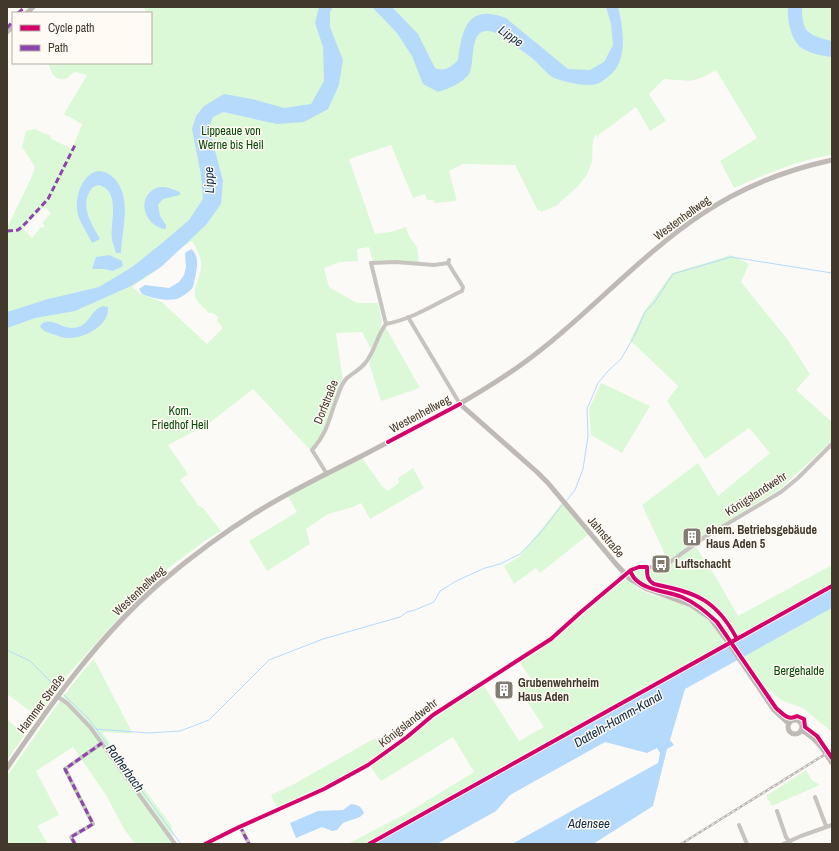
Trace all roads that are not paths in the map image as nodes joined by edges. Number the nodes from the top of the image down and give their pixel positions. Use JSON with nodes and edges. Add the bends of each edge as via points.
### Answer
{"nodes":[{"id":1,"x":832,"y":160,"type":"edge"},
{"id":2,"x":408,"y":317,"type":"junction"},
{"id":3,"x":386,"y":324,"type":"junction"},
{"id":4,"x":460,"y":404,"type":"junction"},
{"id":5,"x":832,"y":444,"type":"edge"},
{"id":6,"x":327,"y":474,"type":"junction"},
{"id":7,"x":626,"y":575,"type":"junction"},
{"id":8,"x":78,"y":672,"type":"joint"},
{"id":9,"x":58,"y":697,"type":"junction"},
{"id":10,"x":788,"y":723,"type":"junction"},
{"id":11,"x":801,"y":730,"type":"junction"},
{"id":12,"x":102,"y":743,"type":"junction"},
{"id":13,"x":832,"y":763,"type":"edge"},
{"id":14,"x":7,"y":768,"type":"edge"},
{"id":15,"x":815,"y":797,"type":"dead end"},
{"id":16,"x":777,"y":811,"type":"dead end"},
{"id":17,"x":739,"y":825,"type":"dead end"},
{"id":18,"x":832,"y":825,"type":"edge"},
{"id":19,"x":240,"y":826,"type":"junction"},
{"id":20,"x":826,"y":826,"type":"junction"},
{"id":21,"x":790,"y":842,"type":"edge"},
{"id":22,"x":75,"y":844,"type":"edge"},
{"id":23,"x":174,"y":844,"type":"edge"},
{"id":24,"x":205,"y":844,"type":"edge"},
{"id":25,"x":249,"y":844,"type":"edge"},
{"id":26,"x":747,"y":844,"type":"edge"},
{"id":27,"x":783,"y":844,"type":"edge"}],
"edges":[{"from":1,"to":4,"type":"main road","name":"Westenhellweg","via":[[787,172],[754,185],[703,213],[652,253],[546,346]]},
{"from":2,"to":3,"type":"street"},
{"from":2,"to":3,"type":"street","via":[[462,291],[464,287],[448,261],[434,265],[371,263]]},
{"from":2,"to":4,"type":"street"},
{"from":3,"to":6,"type":"street","name":"Dorfstraße","via":[[366,363],[346,379],[338,394],[327,429],[312,450]]},
{"from":4,"to":6,"type":"main road","name":"Westenhellweg"},
{"from":4,"to":7,"type":"main road","name":"Jahnstraße","via":[[548,483]]},
{"from":5,"to":7,"type":"street","name":"Königslandwehr","via":[[781,492],[705,537],[670,562],[658,567],[635,568]]},
{"from":6,"to":8,"type":"main road","name":"Westenhellweg","via":[[258,511],[196,554],[140,602]]},
{"from":7,"to":10,"type":"main road","name":"Jahnstraße","via":[[647,589],[698,608],[713,622],[774,710]]},
{"from":7,"to":19,"type":"street","name":"Königslandwehr","via":[[550,639],[433,715],[368,765],[324,789]]},
{"from":8,"to":9,"type":"main road","name":"Hammer Straße"},
{"from":9,"to":12,"type":"street","via":[[86,722]]},
{"from":9,"to":14,"type":"main road","name":"Hammer Straße"},
{"from":10,"to":11,"type":"main road","via":[[799,721]]},
{"from":10,"to":11,"type":"main road","via":[[787,727],[791,733],[797,734]]},
{"from":11,"to":13,"type":"main road","via":[[814,738]]},
{"from":12,"to":22,"type":"street","via":[[65,769],[93,824],[71,836]]},
{"from":12,"to":23,"type":"street"},
{"from":15,"to":20,"type":"street"},
{"from":16,"to":21,"type":"street"},
{"from":17,"to":26,"type":"street"},
{"from":18,"to":20,"type":"street"},
{"from":19,"to":24,"type":"street","name":"Königslandwehr"},
{"from":19,"to":25,"type":"street"},
{"from":20,"to":21,"type":"street"},
{"from":21,"to":27,"type":"street"}]}
